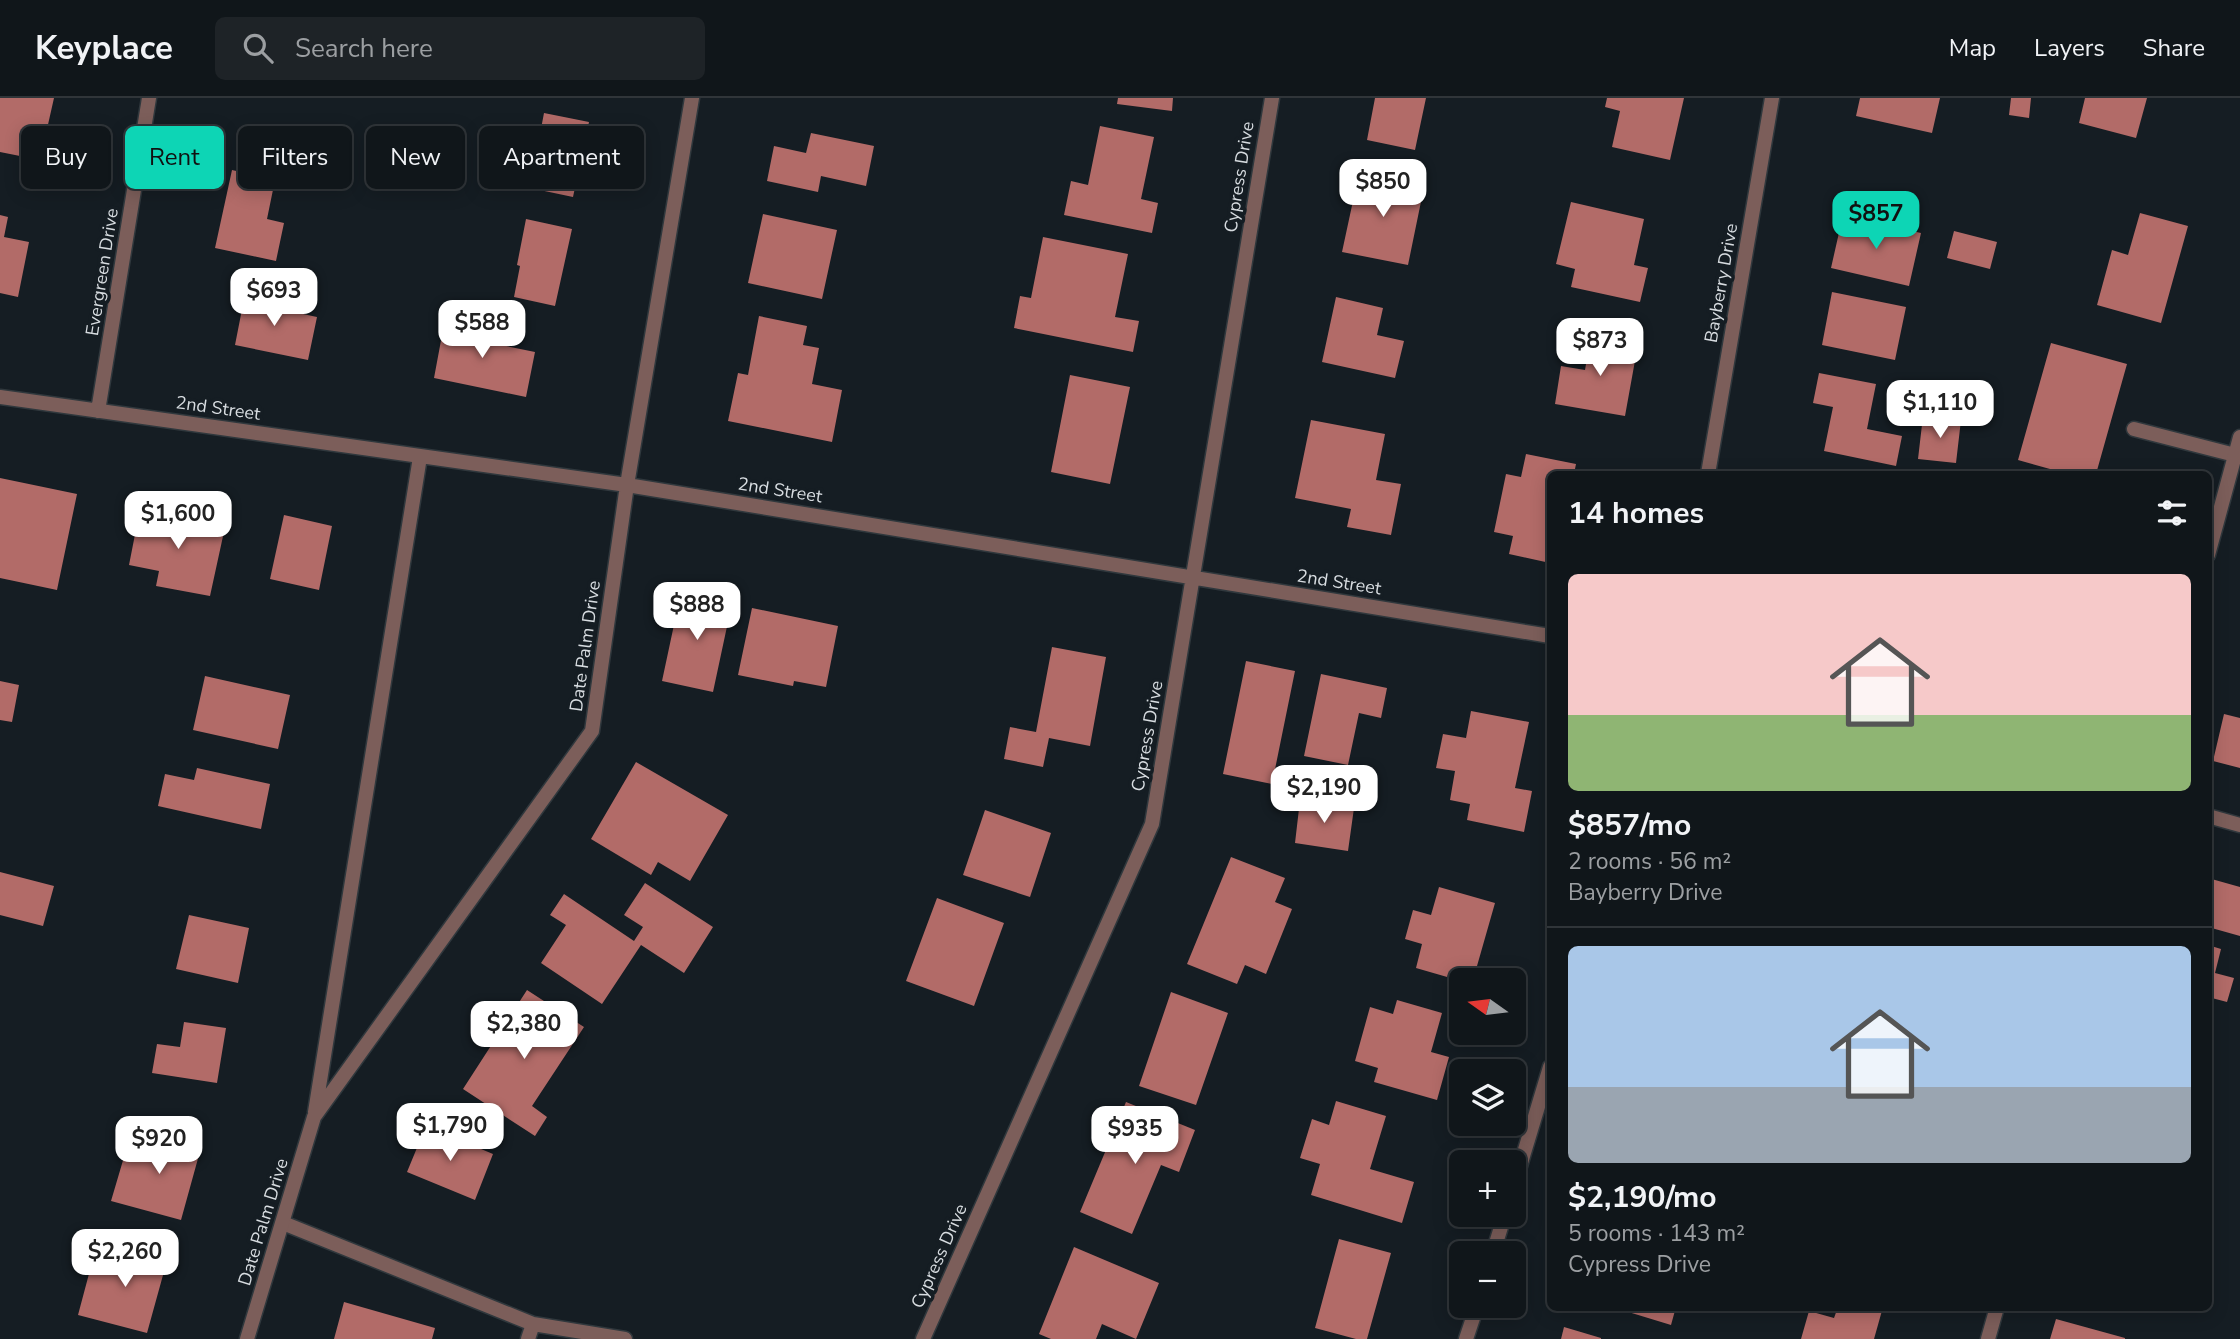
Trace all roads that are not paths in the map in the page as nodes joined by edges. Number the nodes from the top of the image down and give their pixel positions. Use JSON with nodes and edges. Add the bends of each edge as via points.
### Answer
{"nodes":[{"id":1,"x":149,"y":98,"type":"edge"},
{"id":2,"x":692,"y":98,"type":"edge"},
{"id":3,"x":1272,"y":98,"type":"edge"},
{"id":4,"x":1772,"y":98,"type":"edge"},
{"id":5,"x":0,"y":397,"type":"edge"},
{"id":6,"x":98,"y":411,"type":"junction"},
{"id":7,"x":2134,"y":429,"type":"dead end"},
{"id":8,"x":2240,"y":437,"type":"edge"},
{"id":9,"x":2235,"y":455,"type":"junction"},
{"id":10,"x":420,"y":457,"type":"junction"},
{"id":11,"x":1709,"y":471,"type":"edge"},
{"id":12,"x":627,"y":485,"type":"junction"},
{"id":13,"x":2212,"y":540,"type":"edge"},
{"id":14,"x":1193,"y":578,"type":"junction"},
{"id":15,"x":1547,"y":636,"type":"edge"},
{"id":16,"x":2212,"y":817,"type":"edge"},
{"id":17,"x":2240,"y":825,"type":"edge"},
{"id":18,"x":1547,"y":1077,"type":"edge"},
{"id":19,"x":314,"y":1117,"type":"junction"},
{"id":20,"x":1525,"y":1150,"type":"edge"},
{"id":21,"x":283,"y":1223,"type":"junction"},
{"id":22,"x":1996,"y":1311,"type":"edge"},
{"id":23,"x":1473,"y":1318,"type":"edge"},
{"id":24,"x":533,"y":1324,"type":"junction"},
{"id":25,"x":247,"y":1339,"type":"edge"},
{"id":26,"x":528,"y":1339,"type":"edge"},
{"id":27,"x":625,"y":1339,"type":"edge"},
{"id":28,"x":923,"y":1339,"type":"edge"},
{"id":29,"x":1466,"y":1339,"type":"edge"},
{"id":30,"x":1988,"y":1339,"type":"edge"}],
"edges":[{"from":1,"to":6,"type":"street","name":"Evergreen Drive"},
{"from":2,"to":12,"type":"street","name":"Date Palm Drive"},
{"from":3,"to":14,"type":"street","name":"Cypress Drive"},
{"from":4,"to":11,"type":"street","name":"Bayberry Drive"},
{"from":5,"to":6,"type":"street","name":"2nd Street"},
{"from":6,"to":10,"type":"street","name":"2nd Street"},
{"from":7,"to":9,"type":"street"},
{"from":8,"to":9,"type":"street"},
{"from":9,"to":13,"type":"street"},
{"from":10,"to":12,"type":"street","name":"2nd Street"},
{"from":10,"to":19,"type":"street","name":"Date Palm Drive"},
{"from":12,"to":14,"type":"street","name":"2nd Street"},
{"from":12,"to":19,"type":"street","name":"Date Palm Drive","via":[[592,731]]},
{"from":14,"to":15,"type":"street","name":"2nd Street"},
{"from":14,"to":28,"type":"street","name":"Cypress Drive","via":[[1152,824]]},
{"from":16,"to":17,"type":"street"},
{"from":18,"to":20,"type":"street"},
{"from":19,"to":21,"type":"street","name":"Date Palm Drive"},
{"from":21,"to":24,"type":"street"},
{"from":21,"to":25,"type":"street","name":"Date Palm Drive"},
{"from":22,"to":30,"type":"street"},
{"from":23,"to":29,"type":"street"},
{"from":24,"to":26,"type":"street"},
{"from":24,"to":27,"type":"street"}]}
